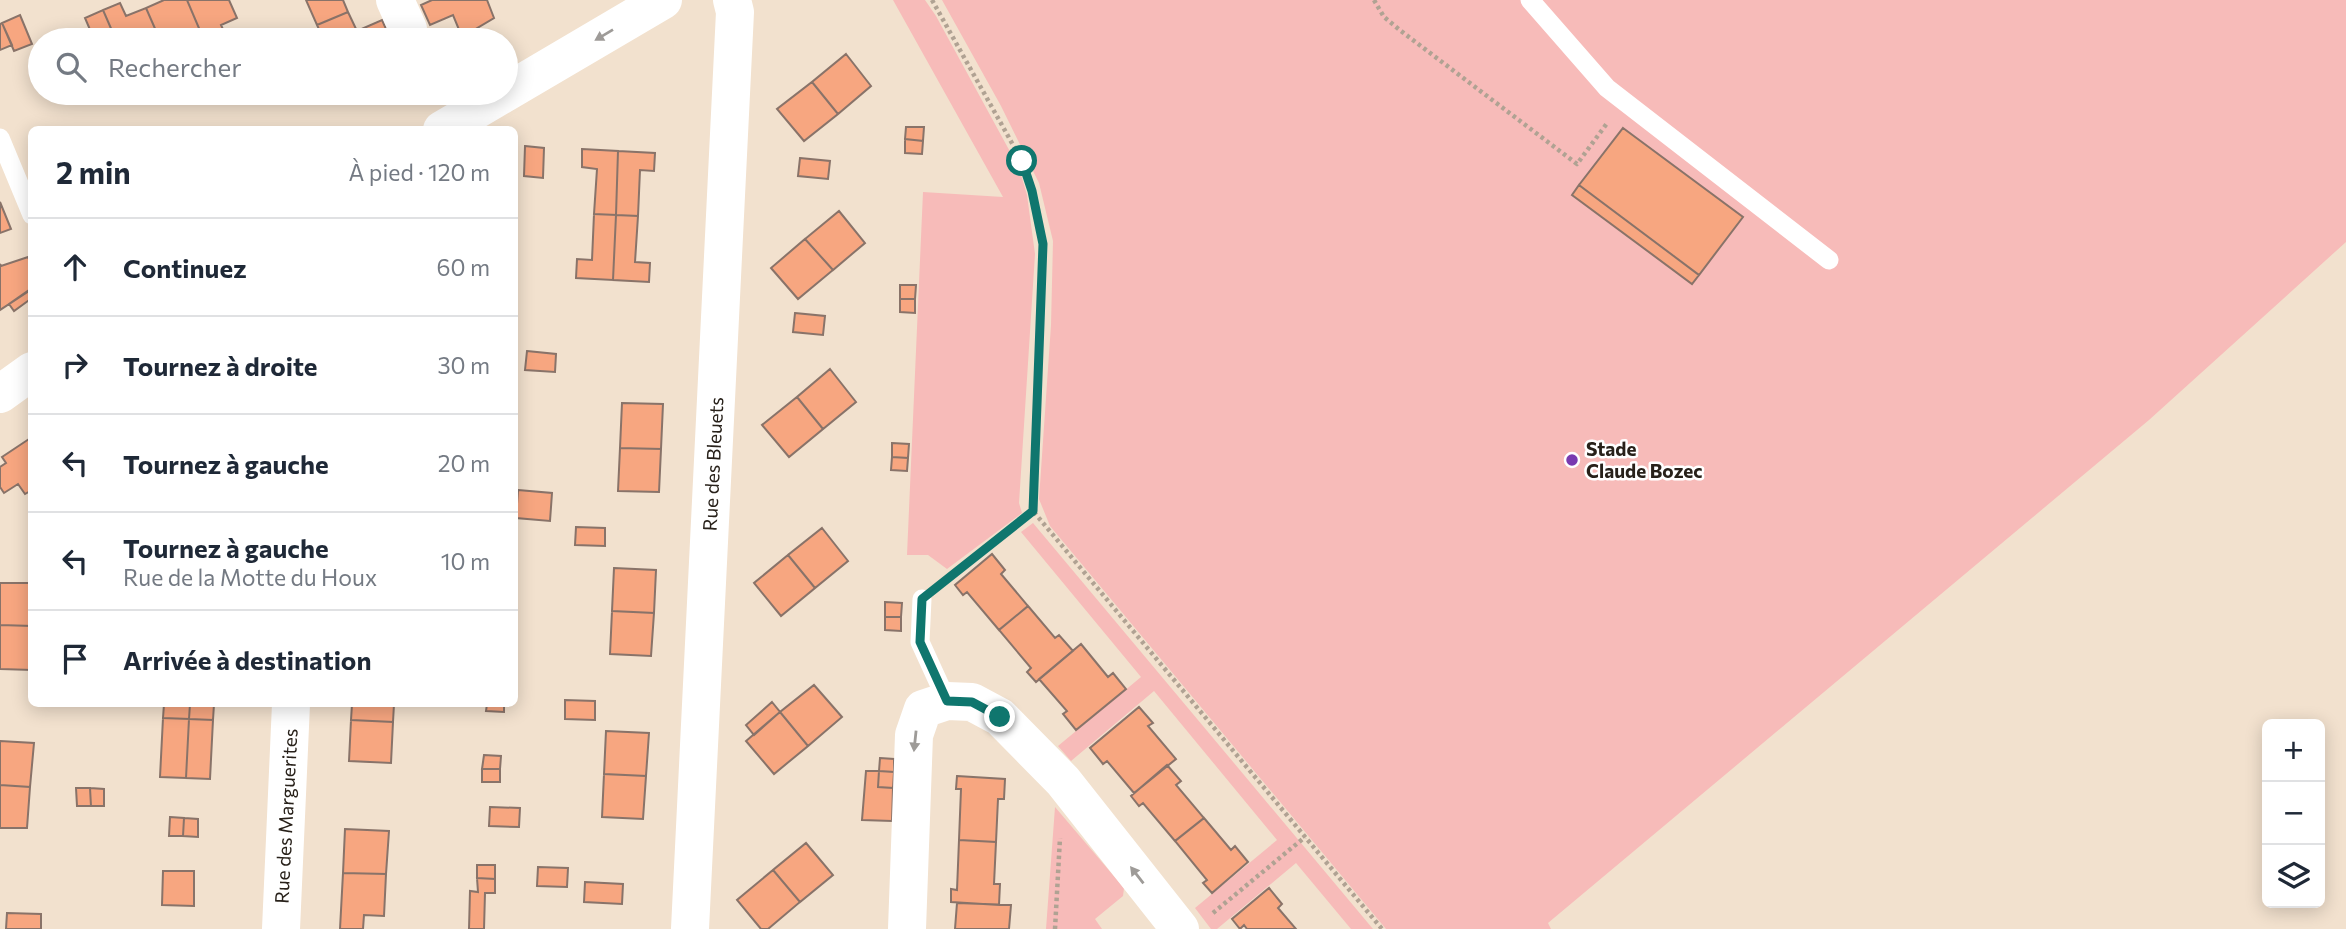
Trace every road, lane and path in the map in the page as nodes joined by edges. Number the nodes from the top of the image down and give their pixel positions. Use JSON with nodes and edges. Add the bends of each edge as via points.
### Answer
{"nodes":[{"id":1,"x":663,"y":0,"type":"edge"},
{"id":2,"x":732,"y":0,"type":"edge"},
{"id":3,"x":932,"y":0,"type":"edge"},
{"id":4,"x":1374,"y":0,"type":"edge"},
{"id":5,"x":1531,"y":0,"type":"edge"},
{"id":6,"x":518,"y":85,"type":"edge"},
{"id":7,"x":1624,"y":101,"type":"junction"},
{"id":8,"x":484,"y":105,"type":"edge"},
{"id":9,"x":449,"y":126,"type":"edge"},
{"id":10,"x":0,"y":138,"type":"edge"},
{"id":11,"x":28,"y":205,"type":"edge"},
{"id":12,"x":1829,"y":260,"type":"dead end"},
{"id":13,"x":28,"y":374,"type":"edge"},
{"id":14,"x":0,"y":394,"type":"edge"},
{"id":15,"x":1033,"y":511,"type":"junction"},
{"id":16,"x":922,"y":599,"type":"joint"},
{"id":17,"x":947,"y":701,"type":"junction"},
{"id":18,"x":291,"y":707,"type":"edge"},
{"id":19,"x":1063,"y":781,"type":"junction"},
{"id":20,"x":1305,"y":838,"type":"junction"},
{"id":21,"x":1192,"y":925,"type":"edge"},
{"id":22,"x":281,"y":929,"type":"edge"},
{"id":23,"x":690,"y":929,"type":"edge"},
{"id":24,"x":907,"y":929,"type":"edge"},
{"id":25,"x":1055,"y":929,"type":"edge"},
{"id":26,"x":1382,"y":929,"type":"edge"}],
"edges":[{"from":1,"to":6,"type":"street","one_way":true},
{"from":2,"to":23,"type":"street","name":"Rue des Bleuets","via":[[735,12]]},
{"from":3,"to":15,"type":"path","via":[[1022,161],[1043,244]]},
{"from":4,"to":7,"type":"path","via":[[1384,17],[1401,31],[1577,164]]},
{"from":5,"to":7,"type":"lane","via":[[1607,88]]},
{"from":7,"to":12,"type":"lane"},
{"from":8,"to":9,"type":"street","one_way":true},
{"from":10,"to":11,"type":"lane"},
{"from":13,"to":14,"type":"street"},
{"from":15,"to":16,"type":"path"},
{"from":15,"to":20,"type":"path"},
{"from":16,"to":17,"type":"lane","via":[[920,642]]},
{"from":17,"to":19,"type":"street","via":[[972,702],[1000,717]]},
{"from":17,"to":24,"type":"street","one_way":true,"via":[[923,709],[914,735]]},
{"from":18,"to":22,"type":"street","name":"Rue des Marguerites"},
{"from":21,"to":19,"type":"street","one_way":true},
{"from":19,"to":25,"type":"path"},
{"from":20,"to":21,"type":"path"},
{"from":20,"to":26,"type":"path"}]}
